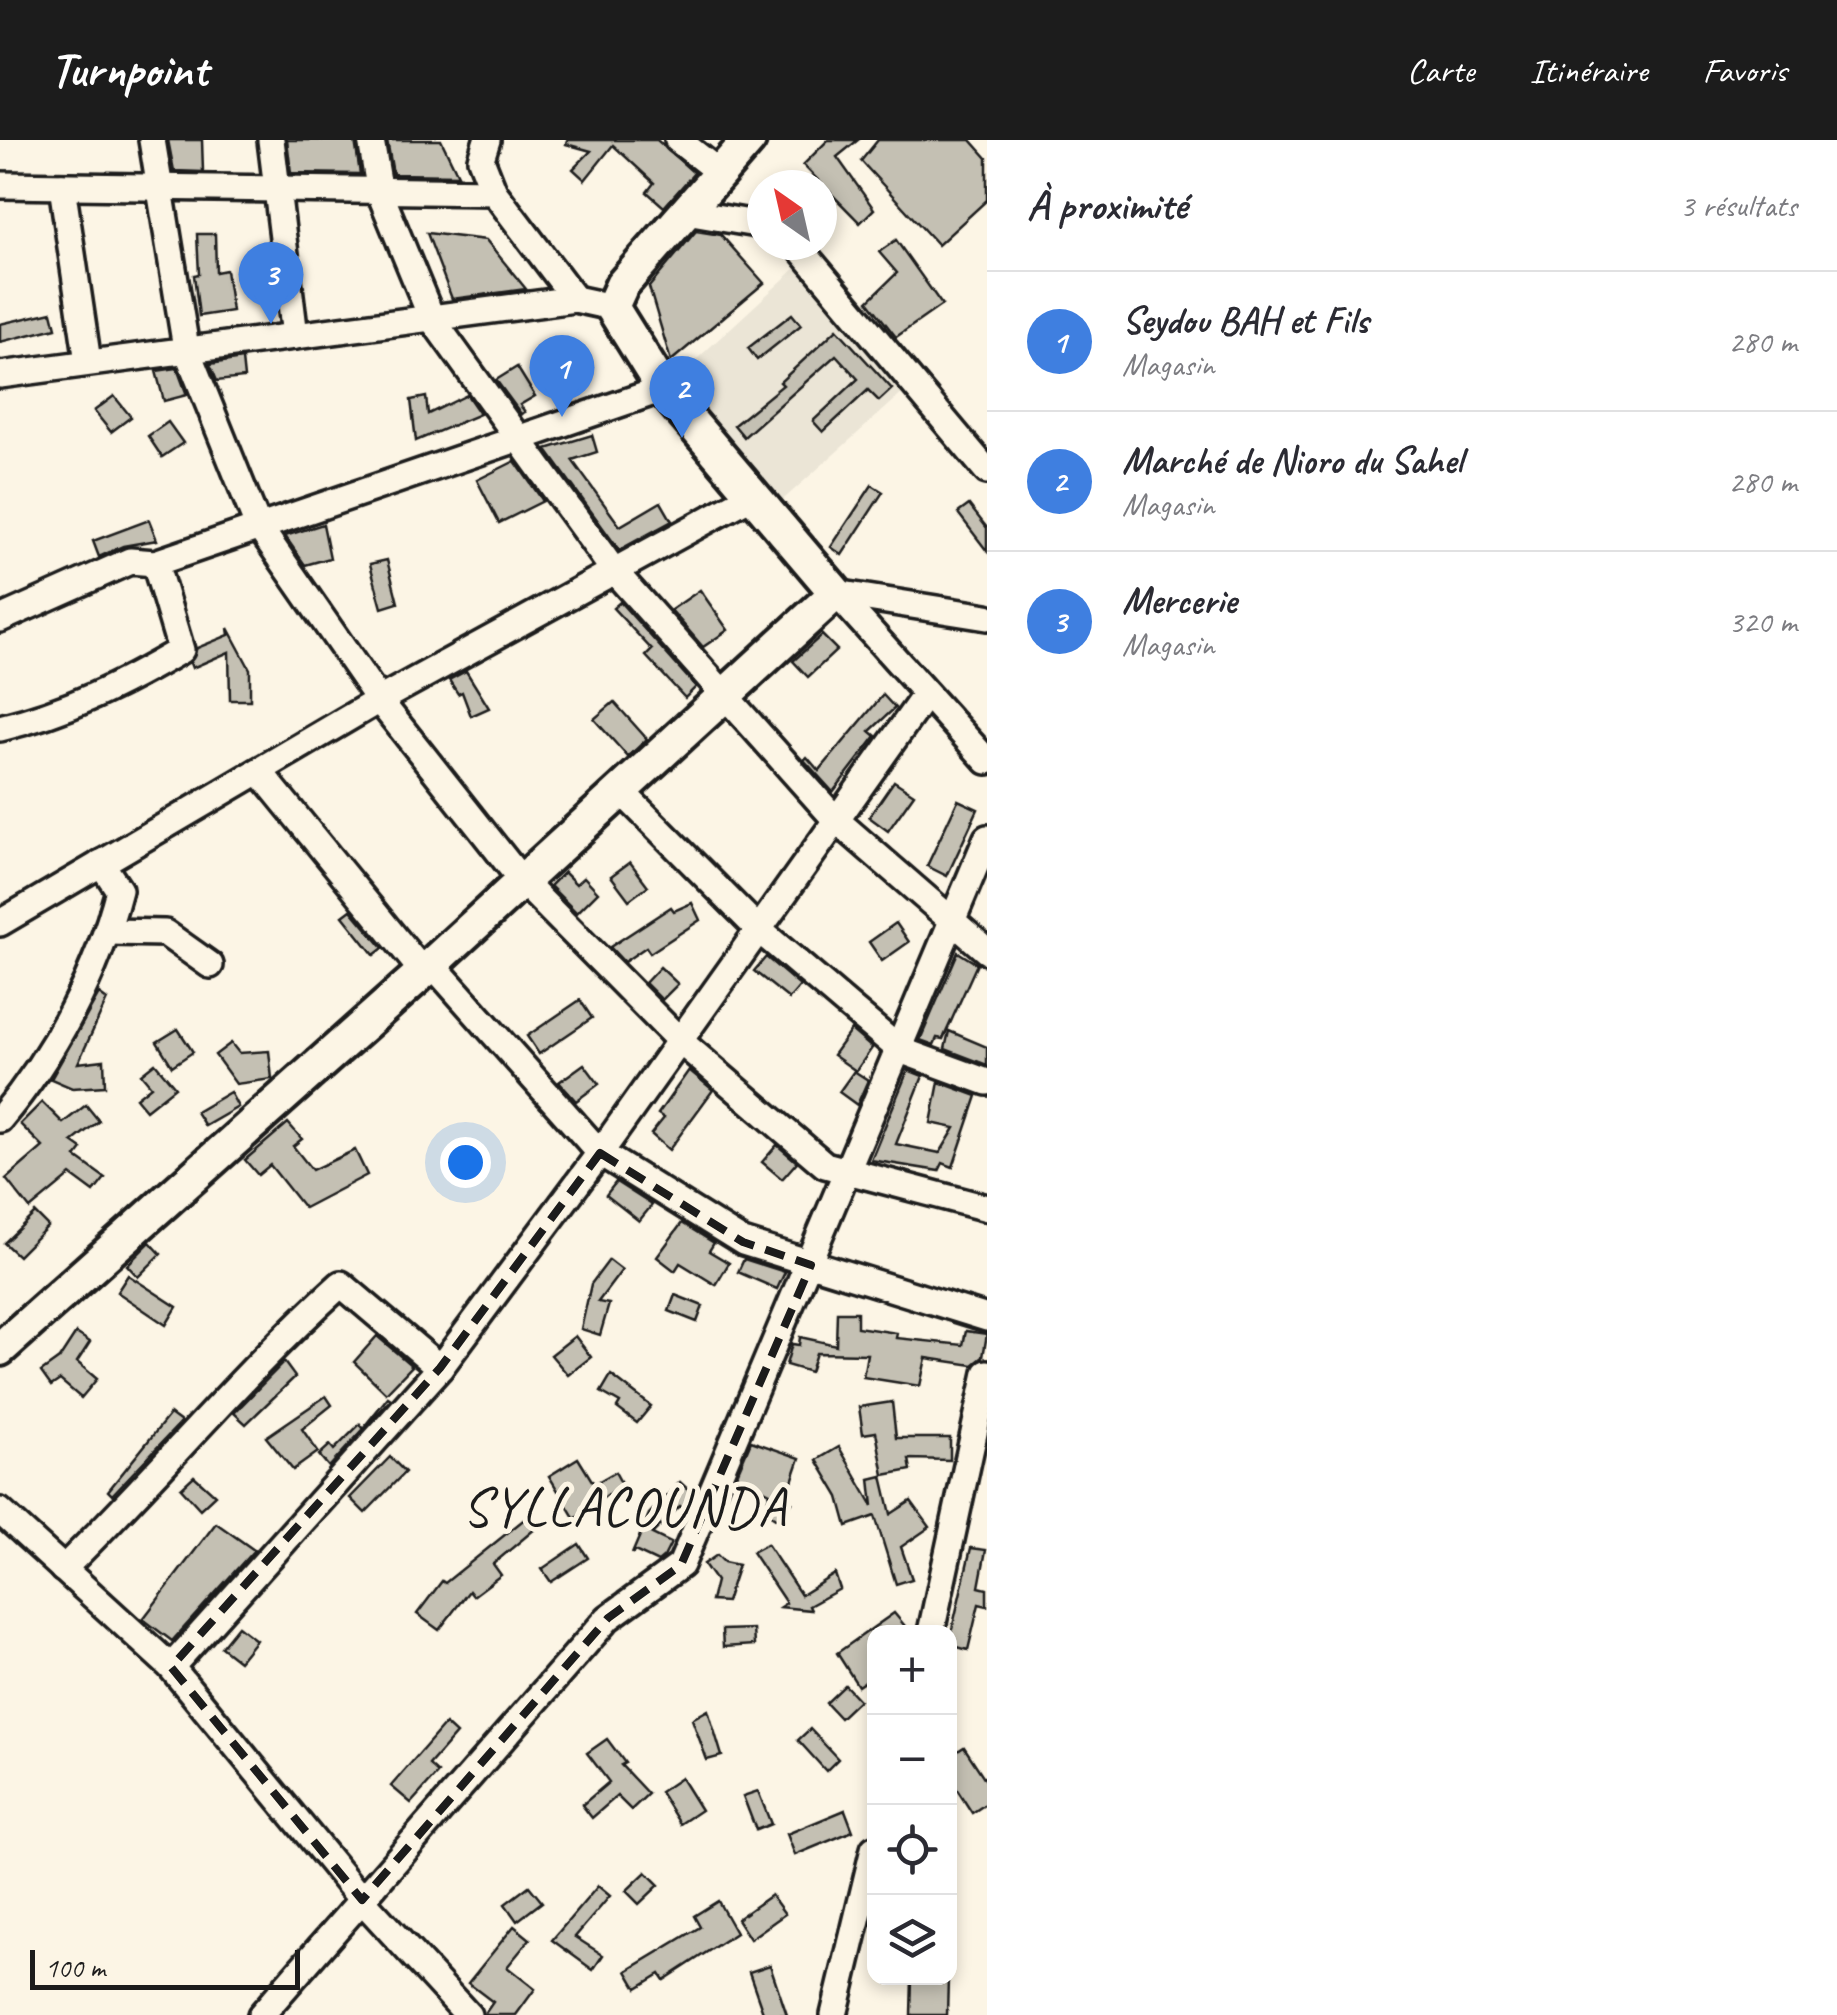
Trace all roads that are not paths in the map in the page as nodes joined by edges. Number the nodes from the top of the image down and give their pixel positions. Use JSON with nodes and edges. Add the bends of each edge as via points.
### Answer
{"nodes":[{"id":1,"x":152,"y":140,"type":"edge"},
{"id":2,"x":271,"y":140,"type":"edge"},
{"id":3,"x":371,"y":140,"type":"edge"},
{"id":4,"x":487,"y":140,"type":"edge"},
{"id":5,"x":678,"y":140,"type":"edge"},
{"id":6,"x":745,"y":142,"type":"edge"},
{"id":7,"x":720,"y":173,"type":"junction"},
{"id":8,"x":0,"y":185,"type":"edge"},
{"id":9,"x":62,"y":186,"type":"junction"},
{"id":10,"x":162,"y":188,"type":"junction"},
{"id":11,"x":274,"y":190,"type":"junction"},
{"id":12,"x":494,"y":192,"type":"junction"},
{"id":13,"x":380,"y":193,"type":"junction"},
{"id":14,"x":686,"y":212,"type":"junction"},
{"id":15,"x":747,"y":222,"type":"edge"},
{"id":16,"x":811,"y":260,"type":"edge"},
{"id":17,"x":575,"y":299,"type":"junction"},
{"id":18,"x":612,"y":307,"type":"junction"},
{"id":19,"x":432,"y":320,"type":"junction"},
{"id":20,"x":295,"y":336,"type":"junction"},
{"id":21,"x":186,"y":348,"type":"junction"},
{"id":22,"x":88,"y":362,"type":"junction"},
{"id":23,"x":0,"y":374,"type":"edge"},
{"id":24,"x":663,"y":389,"type":"junction"},
{"id":25,"x":517,"y":439,"type":"junction"},
{"id":26,"x":987,"y":471,"type":"edge"},
{"id":27,"x":752,"y":495,"type":"junction"},
{"id":28,"x":257,"y":524,"type":"junction"},
{"id":29,"x":155,"y":563,"type":"junction"},
{"id":30,"x":614,"y":571,"type":"junction"},
{"id":31,"x":836,"y":593,"type":"junction"},
{"id":32,"x":987,"y":618,"type":"edge"},
{"id":33,"x":0,"y":619,"type":"edge"},
{"id":34,"x":926,"y":694,"type":"junction"},
{"id":35,"x":725,"y":695,"type":"junction"},
{"id":36,"x":379,"y":700,"type":"junction"},
{"id":37,"x":0,"y":728,"type":"edge"},
{"id":38,"x":987,"y":762,"type":"edge"},
{"id":39,"x":259,"y":771,"type":"junction"},
{"id":40,"x":621,"y":791,"type":"junction"},
{"id":41,"x":836,"y":820,"type":"junction"},
{"id":42,"x":987,"y":838,"type":"edge"},
{"id":43,"x":101,"y":863,"type":"junction"},
{"id":44,"x":522,"y":881,"type":"junction"},
{"id":45,"x":4,"y":912,"type":"edge"},
{"id":46,"x":954,"y":921,"type":"junction"},
{"id":47,"x":758,"y":930,"type":"junction"},
{"id":48,"x":108,"y":932,"type":"junction"},
{"id":49,"x":987,"y":951,"type":"edge"},
{"id":50,"x":210,"y":965,"type":"dead end"},
{"id":51,"x":427,"y":968,"type":"junction"},
{"id":52,"x":680,"y":1040,"type":"junction"},
{"id":53,"x":900,"y":1050,"type":"junction"},
{"id":54,"x":987,"y":1082,"type":"edge"},
{"id":55,"x":0,"y":1119,"type":"edge"},
{"id":56,"x":600,"y":1152,"type":"junction"},
{"id":57,"x":848,"y":1174,"type":"junction"},
{"id":58,"x":987,"y":1208,"type":"edge"},
{"id":59,"x":811,"y":1265,"type":"junction"},
{"id":60,"x":987,"y":1318,"type":"edge"},
{"id":61,"x":0,"y":1349,"type":"edge"},
{"id":62,"x":440,"y":1368,"type":"junction"},
{"id":63,"x":987,"y":1374,"type":"edge"},
{"id":64,"x":0,"y":1511,"type":"edge"},
{"id":65,"x":63,"y":1569,"type":"junction"},
{"id":66,"x":933,"y":1625,"type":"edge"},
{"id":67,"x":171,"y":1667,"type":"junction"},
{"id":68,"x":867,"y":1877,"type":"edge"},
{"id":69,"x":362,"y":1900,"type":"junction"},
{"id":70,"x":261,"y":2015,"type":"edge"},
{"id":71,"x":468,"y":2015,"type":"edge"},
{"id":72,"x":834,"y":2015,"type":"edge"}],
"edges":[{"from":1,"to":10,"type":"street"},
{"from":2,"to":11,"type":"street"},
{"from":3,"to":13,"type":"street"},
{"from":4,"to":12,"type":"street","via":[[481,159]]},
{"from":5,"to":7,"type":"street"},
{"from":6,"to":7,"type":"main road"},
{"from":7,"to":14,"type":"main road"},
{"from":8,"to":9,"type":"street"},
{"from":9,"to":10,"type":"street"},
{"from":9,"to":22,"type":"street"},
{"from":10,"to":11,"type":"street"},
{"from":10,"to":21,"type":"street"},
{"from":11,"to":13,"type":"street"},
{"from":11,"to":20,"type":"street"},
{"from":12,"to":13,"type":"street"},
{"from":12,"to":17,"type":"street"},
{"from":13,"to":19,"type":"street"},
{"from":14,"to":15,"type":"street"},
{"from":14,"to":18,"type":"main road","via":[[622,285]]},
{"from":16,"to":26,"type":"street"},
{"from":17,"to":18,"type":"street"},
{"from":17,"to":19,"type":"street"},
{"from":18,"to":24,"type":"main road"},
{"from":19,"to":20,"type":"street"},
{"from":19,"to":25,"type":"street"},
{"from":20,"to":21,"type":"street"},
{"from":21,"to":22,"type":"street"},
{"from":21,"to":28,"type":"street"},
{"from":22,"to":23,"type":"street"},
{"from":24,"to":25,"type":"street"},
{"from":24,"to":27,"type":"main road"},
{"from":25,"to":28,"type":"street"},
{"from":25,"to":30,"type":"street"},
{"from":27,"to":30,"type":"street"},
{"from":27,"to":31,"type":"main road"},
{"from":28,"to":29,"type":"street"},
{"from":28,"to":36,"type":"street"},
{"from":29,"to":33,"type":"street","via":[[130,562]]},
{"from":29,"to":37,"type":"street","via":[[181,650],[115,690]]},
{"from":30,"to":35,"type":"street"},
{"from":30,"to":36,"type":"street"},
{"from":31,"to":32,"type":"street"},
{"from":31,"to":34,"type":"street"},
{"from":31,"to":35,"type":"main road"},
{"from":34,"to":38,"type":"street"},
{"from":34,"to":41,"type":"street"},
{"from":35,"to":40,"type":"main road"},
{"from":35,"to":41,"type":"street"},
{"from":36,"to":39,"type":"street"},
{"from":36,"to":44,"type":"street"},
{"from":39,"to":43,"type":"street"},
{"from":39,"to":51,"type":"street"},
{"from":40,"to":44,"type":"main road"},
{"from":40,"to":47,"type":"street"},
{"from":41,"to":46,"type":"street"},
{"from":41,"to":47,"type":"street"},
{"from":42,"to":46,"type":"street"},
{"from":43,"to":45,"type":"street"},
{"from":43,"to":48,"type":"street","via":[[119,890]]},
{"from":44,"to":51,"type":"main road"},
{"from":44,"to":52,"type":"street"},
{"from":46,"to":49,"type":"street"},
{"from":46,"to":53,"type":"street"},
{"from":47,"to":52,"type":"street"},
{"from":47,"to":53,"type":"street"},
{"from":48,"to":50,"type":"street","via":[[165,933]]},
{"from":48,"to":55,"type":"street","via":[[38,1068]]},
{"from":51,"to":56,"type":"street"},
{"from":51,"to":61,"type":"main road"},
{"from":52,"to":56,"type":"street"},
{"from":52,"to":57,"type":"street","via":[[825,1165]]},
{"from":53,"to":54,"type":"street"},
{"from":53,"to":57,"type":"street"},
{"from":56,"to":59,"type":"street","via":[[743,1242]]},
{"from":56,"to":62,"type":"street"},
{"from":57,"to":58,"type":"street"},
{"from":57,"to":59,"type":"street"},
{"from":59,"to":60,"type":"street"},
{"from":59,"to":69,"type":"street","via":[[681,1564],[608,1618]]},
{"from":62,"to":65,"type":"street","via":[[340,1284],[270,1348]]},
{"from":62,"to":67,"type":"street"},
{"from":63,"to":66,"type":"street"},
{"from":64,"to":65,"type":"street"},
{"from":65,"to":67,"type":"street"},
{"from":67,"to":69,"type":"street"},
{"from":68,"to":72,"type":"street"},
{"from":69,"to":70,"type":"street"},
{"from":69,"to":71,"type":"street"}]}
